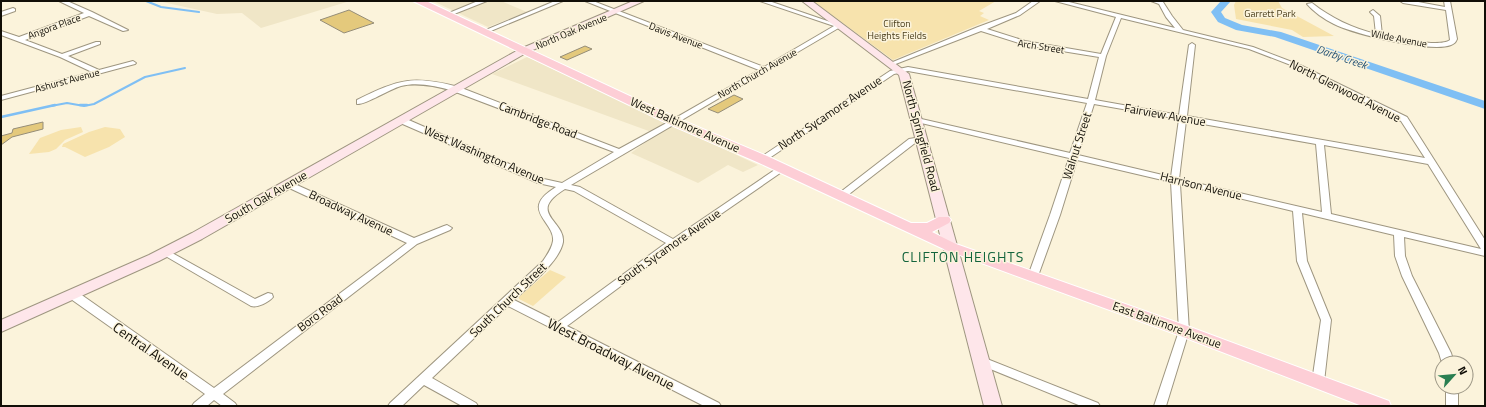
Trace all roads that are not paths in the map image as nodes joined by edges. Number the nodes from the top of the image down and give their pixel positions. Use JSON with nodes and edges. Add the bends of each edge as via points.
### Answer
{"nodes":[{"id":1,"x":62,"y":1,"type":"edge"},
{"id":2,"x":418,"y":1,"type":"edge"},
{"id":3,"x":484,"y":1,"type":"edge"},
{"id":4,"x":560,"y":1,"type":"edge"},
{"id":5,"x":588,"y":1,"type":"edge"},
{"id":6,"x":640,"y":1,"type":"edge"},
{"id":7,"x":763,"y":1,"type":"edge"},
{"id":8,"x":806,"y":1,"type":"edge"},
{"id":9,"x":1037,"y":1,"type":"edge"},
{"id":10,"x":1058,"y":1,"type":"edge"},
{"id":11,"x":1154,"y":1,"type":"edge"},
{"id":12,"x":1403,"y":1,"type":"edge"},
{"id":13,"x":1447,"y":1,"type":"edge"},
{"id":14,"x":1310,"y":4,"type":"dead end"},
{"id":15,"x":1448,"y":9,"type":"junction"},
{"id":16,"x":13,"y":10,"type":"dead end"},
{"id":17,"x":616,"y":12,"type":"junction"},
{"id":18,"x":1372,"y":12,"type":"dead end"},
{"id":19,"x":90,"y":13,"type":"junction"},
{"id":20,"x":1,"y":14,"type":"edge"},
{"id":21,"x":447,"y":15,"type":"junction"},
{"id":22,"x":1119,"y":16,"type":"junction"},
{"id":23,"x":839,"y":26,"type":"junction"},
{"id":24,"x":980,"y":28,"type":"junction"},
{"id":25,"x":125,"y":30,"type":"dead end"},
{"id":26,"x":1181,"y":31,"type":"junction"},
{"id":27,"x":484,"y":32,"type":"junction"},
{"id":28,"x":1,"y":34,"type":"edge"},
{"id":29,"x":1379,"y":35,"type":"junction"},
{"id":30,"x":18,"y":40,"type":"junction"},
{"id":31,"x":98,"y":43,"type":"dead end"},
{"id":32,"x":1192,"y":45,"type":"dead end"},
{"id":33,"x":523,"y":51,"type":"junction"},
{"id":34,"x":62,"y":56,"type":"junction"},
{"id":35,"x":1103,"y":56,"type":"junction"},
{"id":36,"x":133,"y":63,"type":"dead end"},
{"id":37,"x":895,"y":67,"type":"junction"},
{"id":38,"x":764,"y":69,"type":"junction"},
{"id":39,"x":96,"y":71,"type":"junction"},
{"id":40,"x":456,"y":89,"type":"junction"},
{"id":41,"x":1,"y":98,"type":"edge"},
{"id":42,"x":360,"y":102,"type":"dead end"},
{"id":43,"x":1091,"y":102,"type":"junction"},
{"id":44,"x":1182,"y":117,"type":"junction"},
{"id":45,"x":401,"y":120,"type":"junction"},
{"id":46,"x":917,"y":120,"type":"junction"},
{"id":47,"x":676,"y":122,"type":"junction"},
{"id":48,"x":921,"y":139,"type":"junction"},
{"id":49,"x":1320,"y":143,"type":"junction"},
{"id":50,"x":620,"y":152,"type":"junction"},
{"id":51,"x":1074,"y":156,"type":"junction"},
{"id":52,"x":762,"y":159,"type":"junction"},
{"id":53,"x":1431,"y":162,"type":"junction"},
{"id":54,"x":782,"y":169,"type":"junction"},
{"id":55,"x":1175,"y":180,"type":"junction"},
{"id":56,"x":288,"y":184,"type":"junction"},
{"id":57,"x":564,"y":186,"type":"junction"},
{"id":58,"x":841,"y":196,"type":"junction"},
{"id":59,"x":1297,"y":210,"type":"junction"},
{"id":60,"x":1328,"y":217,"type":"junction"},
{"id":61,"x":944,"y":220,"type":"junction"},
{"id":62,"x":905,"y":226,"type":"junction"},
{"id":63,"x":447,"y":228,"type":"dead end"},
{"id":64,"x":1399,"y":233,"type":"junction"},
{"id":65,"x":414,"y":242,"type":"junction"},
{"id":66,"x":673,"y":243,"type":"junction"},
{"id":67,"x":952,"y":247,"type":"junction"},
{"id":68,"x":1485,"y":248,"type":"edge"},
{"id":69,"x":166,"y":252,"type":"junction"},
{"id":70,"x":1485,"y":253,"type":"edge"},
{"id":71,"x":1033,"y":276,"type":"junction"},
{"id":72,"x":72,"y":294,"type":"junction"},
{"id":73,"x":268,"y":297,"type":"dead end"},
{"id":74,"x":507,"y":301,"type":"junction"},
{"id":75,"x":1,"y":326,"type":"edge"},
{"id":76,"x":558,"y":327,"type":"junction"},
{"id":77,"x":1184,"y":331,"type":"junction"},
{"id":78,"x":1446,"y":355,"type":"edge"},
{"id":79,"x":982,"y":360,"type":"junction"},
{"id":80,"x":424,"y":379,"type":"junction"},
{"id":81,"x":1318,"y":382,"type":"junction"},
{"id":82,"x":213,"y":394,"type":"junction"},
{"id":83,"x":1452,"y":395,"type":"edge"},
{"id":84,"x":198,"y":406,"type":"edge"},
{"id":85,"x":231,"y":406,"type":"edge"},
{"id":86,"x":394,"y":406,"type":"edge"},
{"id":87,"x":472,"y":406,"type":"edge"},
{"id":88,"x":715,"y":406,"type":"edge"},
{"id":89,"x":993,"y":406,"type":"edge"},
{"id":90,"x":1094,"y":406,"type":"edge"},
{"id":91,"x":1160,"y":406,"type":"edge"},
{"id":92,"x":1382,"y":406,"type":"edge"},
{"id":93,"x":1452,"y":406,"type":"edge"}],
"edges":[{"from":1,"to":19,"type":"street"},
{"from":2,"to":21,"type":"main road","name":"West Baltimore Avenue"},
{"from":3,"to":21,"type":"street"},
{"from":4,"to":27,"type":"street"},
{"from":5,"to":17,"type":"street","name":"Davis Avenue"},
{"from":6,"to":17,"type":"main road","name":"North Oak Avenue"},
{"from":7,"to":23,"type":"street"},
{"from":8,"to":23,"type":"main road","name":"North Springfield Road"},
{"from":9,"to":24,"type":"street","name":"North Sycamore Avenue","via":[[1018,14]]},
{"from":10,"to":22,"type":"street","name":"North Glenwood Avenue"},
{"from":11,"to":26,"type":"street","via":[[1162,3],[1169,17]]},
{"from":12,"to":15,"type":"street"},
{"from":13,"to":15,"type":"street","name":"Wilde Avenue"},
{"from":14,"to":29,"type":"street","name":"Wilde Avenue","via":[[1338,23]]},
{"from":15,"to":29,"type":"street","name":"Wilde Avenue","via":[[1454,38],[1453,42],[1447,45],[1418,43]]},
{"from":16,"to":20,"type":"street"},
{"from":17,"to":33,"type":"main road","name":"North Oak Avenue"},
{"from":17,"to":38,"type":"street","name":"Davis Avenue"},
{"from":18,"to":29,"type":"street","via":[[1377,16]]},
{"from":19,"to":25,"type":"street"},
{"from":19,"to":30,"type":"street","name":"Angora Place"},
{"from":21,"to":27,"type":"main road","name":"West Baltimore Avenue"},
{"from":22,"to":26,"type":"street","name":"North Glenwood Avenue"},
{"from":22,"to":35,"type":"street","name":"Walnut Street"},
{"from":23,"to":37,"type":"main road","name":"North Springfield Road"},
{"from":23,"to":38,"type":"street","name":"North Church Avenue"},
{"from":24,"to":35,"type":"street","name":"Arch Street","via":[[1014,42]]},
{"from":24,"to":37,"type":"street","name":"North Sycamore Avenue"},
{"from":26,"to":53,"type":"street","name":"North Glenwood Avenue","via":[[1251,48],[1298,66],[1404,120]]},
{"from":27,"to":33,"type":"main road","name":"West Baltimore Avenue"},
{"from":28,"to":30,"type":"street"},
{"from":30,"to":34,"type":"street"},
{"from":31,"to":34,"type":"street"},
{"from":32,"to":44,"type":"street"},
{"from":33,"to":40,"type":"main road","name":"South Oak Avenue"},
{"from":33,"to":47,"type":"main road","name":"West Baltimore Avenue"},
{"from":34,"to":39,"type":"street"},
{"from":35,"to":43,"type":"street","name":"Walnut Street"},
{"from":36,"to":39,"type":"street","name":"Ashurst Avenue"},
{"from":37,"to":43,"type":"street","name":"Fairview Avenue"},
{"from":37,"to":46,"type":"main road","name":"North Springfield Road","via":[[904,74],[907,81]]},
{"from":37,"to":52,"type":"street","name":"North Sycamore Avenue","via":[[892,72]]},
{"from":38,"to":47,"type":"street","name":"North Church Avenue"},
{"from":39,"to":41,"type":"street","name":"Ashurst Avenue"},
{"from":40,"to":42,"type":"street","name":"Cambridge Road","via":[[432,82],[399,83]]},
{"from":40,"to":45,"type":"main road","name":"South Oak Avenue"},
{"from":40,"to":50,"type":"street","name":"Cambridge Road"},
{"from":43,"to":44,"type":"street","name":"Fairview Avenue"},
{"from":43,"to":51,"type":"street","name":"Walnut Street"},
{"from":44,"to":49,"type":"street","name":"Fairview Avenue"},
{"from":44,"to":55,"type":"street"},
{"from":45,"to":56,"type":"main road","name":"South Oak Avenue"},
{"from":45,"to":57,"type":"street","name":"West Washington Avenue","via":[[541,181]]},
{"from":46,"to":48,"type":"main road","name":"North Springfield Road"},
{"from":46,"to":51,"type":"street","name":"Harrison Avenue"},
{"from":47,"to":50,"type":"street","name":"South Church Street"},
{"from":47,"to":52,"type":"main road","name":"West Baltimore Avenue"},
{"from":48,"to":58,"type":"street","via":[[912,141]]},
{"from":48,"to":61,"type":"main road","name":"North Springfield Road"},
{"from":49,"to":53,"type":"street","name":"Fairview Avenue"},
{"from":49,"to":60,"type":"street"},
{"from":50,"to":57,"type":"street","name":"South Church Street"},
{"from":51,"to":55,"type":"street","name":"Harrison Avenue"},
{"from":51,"to":71,"type":"street","name":"Walnut Street"},
{"from":52,"to":54,"type":"main road","name":"West Baltimore Avenue"},
{"from":53,"to":68,"type":"street","name":"North Glenwood Avenue"},
{"from":54,"to":58,"type":"main road","name":"West Baltimore Avenue"},
{"from":54,"to":66,"type":"street","name":"South Sycamore Avenue"},
{"from":55,"to":59,"type":"street","name":"Harrison Avenue"},
{"from":55,"to":77,"type":"street"},
{"from":56,"to":65,"type":"street","name":"Broadway Avenue"},
{"from":56,"to":69,"type":"main road","name":"South Oak Avenue"},
{"from":57,"to":66,"type":"street","name":"West Washington Avenue","via":[[577,189]]},
{"from":57,"to":74,"type":"street","name":"South Church Street","via":[[547,200],[543,211],[557,235],[556,248],[547,263]]},
{"from":58,"to":62,"type":"main road","name":"West Baltimore Avenue"},
{"from":59,"to":60,"type":"street","name":"Harrison Avenue"},
{"from":59,"to":81,"type":"street","via":[[1302,261],[1326,320]]},
{"from":60,"to":64,"type":"street","name":"Harrison Avenue"},
{"from":61,"to":62,"type":"main road","via":[[925,228]]},
{"from":61,"to":67,"type":"main road","name":"North Springfield Road"},
{"from":62,"to":67,"type":"main road","name":"West Baltimore Avenue"},
{"from":63,"to":65,"type":"street","name":"Boro Road"},
{"from":64,"to":70,"type":"street","name":"Harrison Avenue"},
{"from":64,"to":78,"type":"street","via":[[1400,256],[1407,276]]},
{"from":65,"to":82,"type":"street","name":"Boro Road"},
{"from":66,"to":76,"type":"street","name":"South Sycamore Avenue"},
{"from":67,"to":71,"type":"main road","name":"East Baltimore Avenue"},
{"from":67,"to":79,"type":"main road","name":"North Springfield Road"},
{"from":69,"to":72,"type":"main road","name":"South Oak Avenue"},
{"from":69,"to":73,"type":"street","via":[[255,303]]},
{"from":71,"to":77,"type":"main road","name":"East Baltimore Avenue"},
{"from":72,"to":75,"type":"main road","name":"South Oak Avenue"},
{"from":72,"to":82,"type":"street","name":"Central Avenue"},
{"from":74,"to":76,"type":"street","name":"West Broadway Avenue"},
{"from":74,"to":80,"type":"street","name":"South Church Street"},
{"from":76,"to":88,"type":"street","name":"West Broadway Avenue"},
{"from":77,"to":81,"type":"main road","name":"East Baltimore Avenue"},
{"from":77,"to":91,"type":"street"},
{"from":79,"to":89,"type":"main road","name":"North Springfield Road"},
{"from":79,"to":90,"type":"street"},
{"from":80,"to":86,"type":"street","name":"South Church Street"},
{"from":80,"to":87,"type":"street"},
{"from":81,"to":92,"type":"main road","name":"East Baltimore Avenue"},
{"from":82,"to":84,"type":"street","name":"Boro Road"},
{"from":82,"to":85,"type":"street","name":"Central Avenue"},
{"from":83,"to":93,"type":"street"}]}
